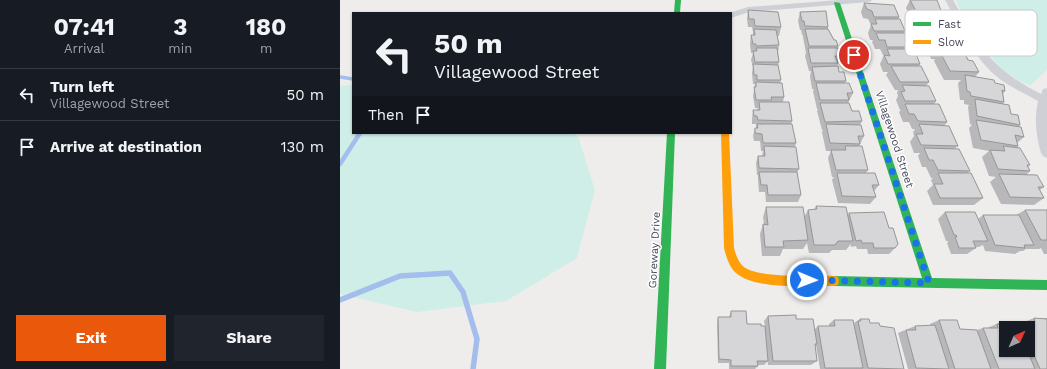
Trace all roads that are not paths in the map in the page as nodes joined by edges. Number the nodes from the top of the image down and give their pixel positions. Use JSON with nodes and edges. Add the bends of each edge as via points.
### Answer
{"nodes":[{"id":1,"x":678,"y":0,"type":"edge"},
{"id":2,"x":870,"y":0,"type":"edge"},
{"id":3,"x":949,"y":0,"type":"edge"},
{"id":4,"x":837,"y":3,"type":"junction"},
{"id":5,"x":955,"y":10,"type":"edge"},
{"id":6,"x":677,"y":12,"type":"edge"},
{"id":7,"x":732,"y":15,"type":"edge"},
{"id":8,"x":983,"y":56,"type":"edge"},
{"id":9,"x":1045,"y":95,"type":"edge"},
{"id":10,"x":671,"y":134,"type":"edge"},
{"id":11,"x":725,"y":134,"type":"edge"},
{"id":12,"x":1047,"y":153,"type":"edge"},
{"id":13,"x":929,"y":283,"type":"junction"},
{"id":14,"x":1047,"y":284,"type":"edge"},
{"id":15,"x":660,"y":369,"type":"edge"}],
"edges":[{"from":1,"to":6,"type":"street"},
{"from":2,"to":4,"type":"street"},
{"from":3,"to":5,"type":"street"},
{"from":4,"to":7,"type":"street","via":[[748,10]]},
{"from":4,"to":13,"type":"street","name":"Villagewood Street"},
{"from":8,"to":9,"type":"street","via":[[991,66],[1012,82]]},
{"from":9,"to":12,"type":"street","via":[[1041,127]]},
{"from":10,"to":15,"type":"street","name":"Goreway Drive"},
{"from":11,"to":13,"type":"street","via":[[729,248],[732,261],[741,272],[762,279]]},
{"from":13,"to":14,"type":"street"}]}
